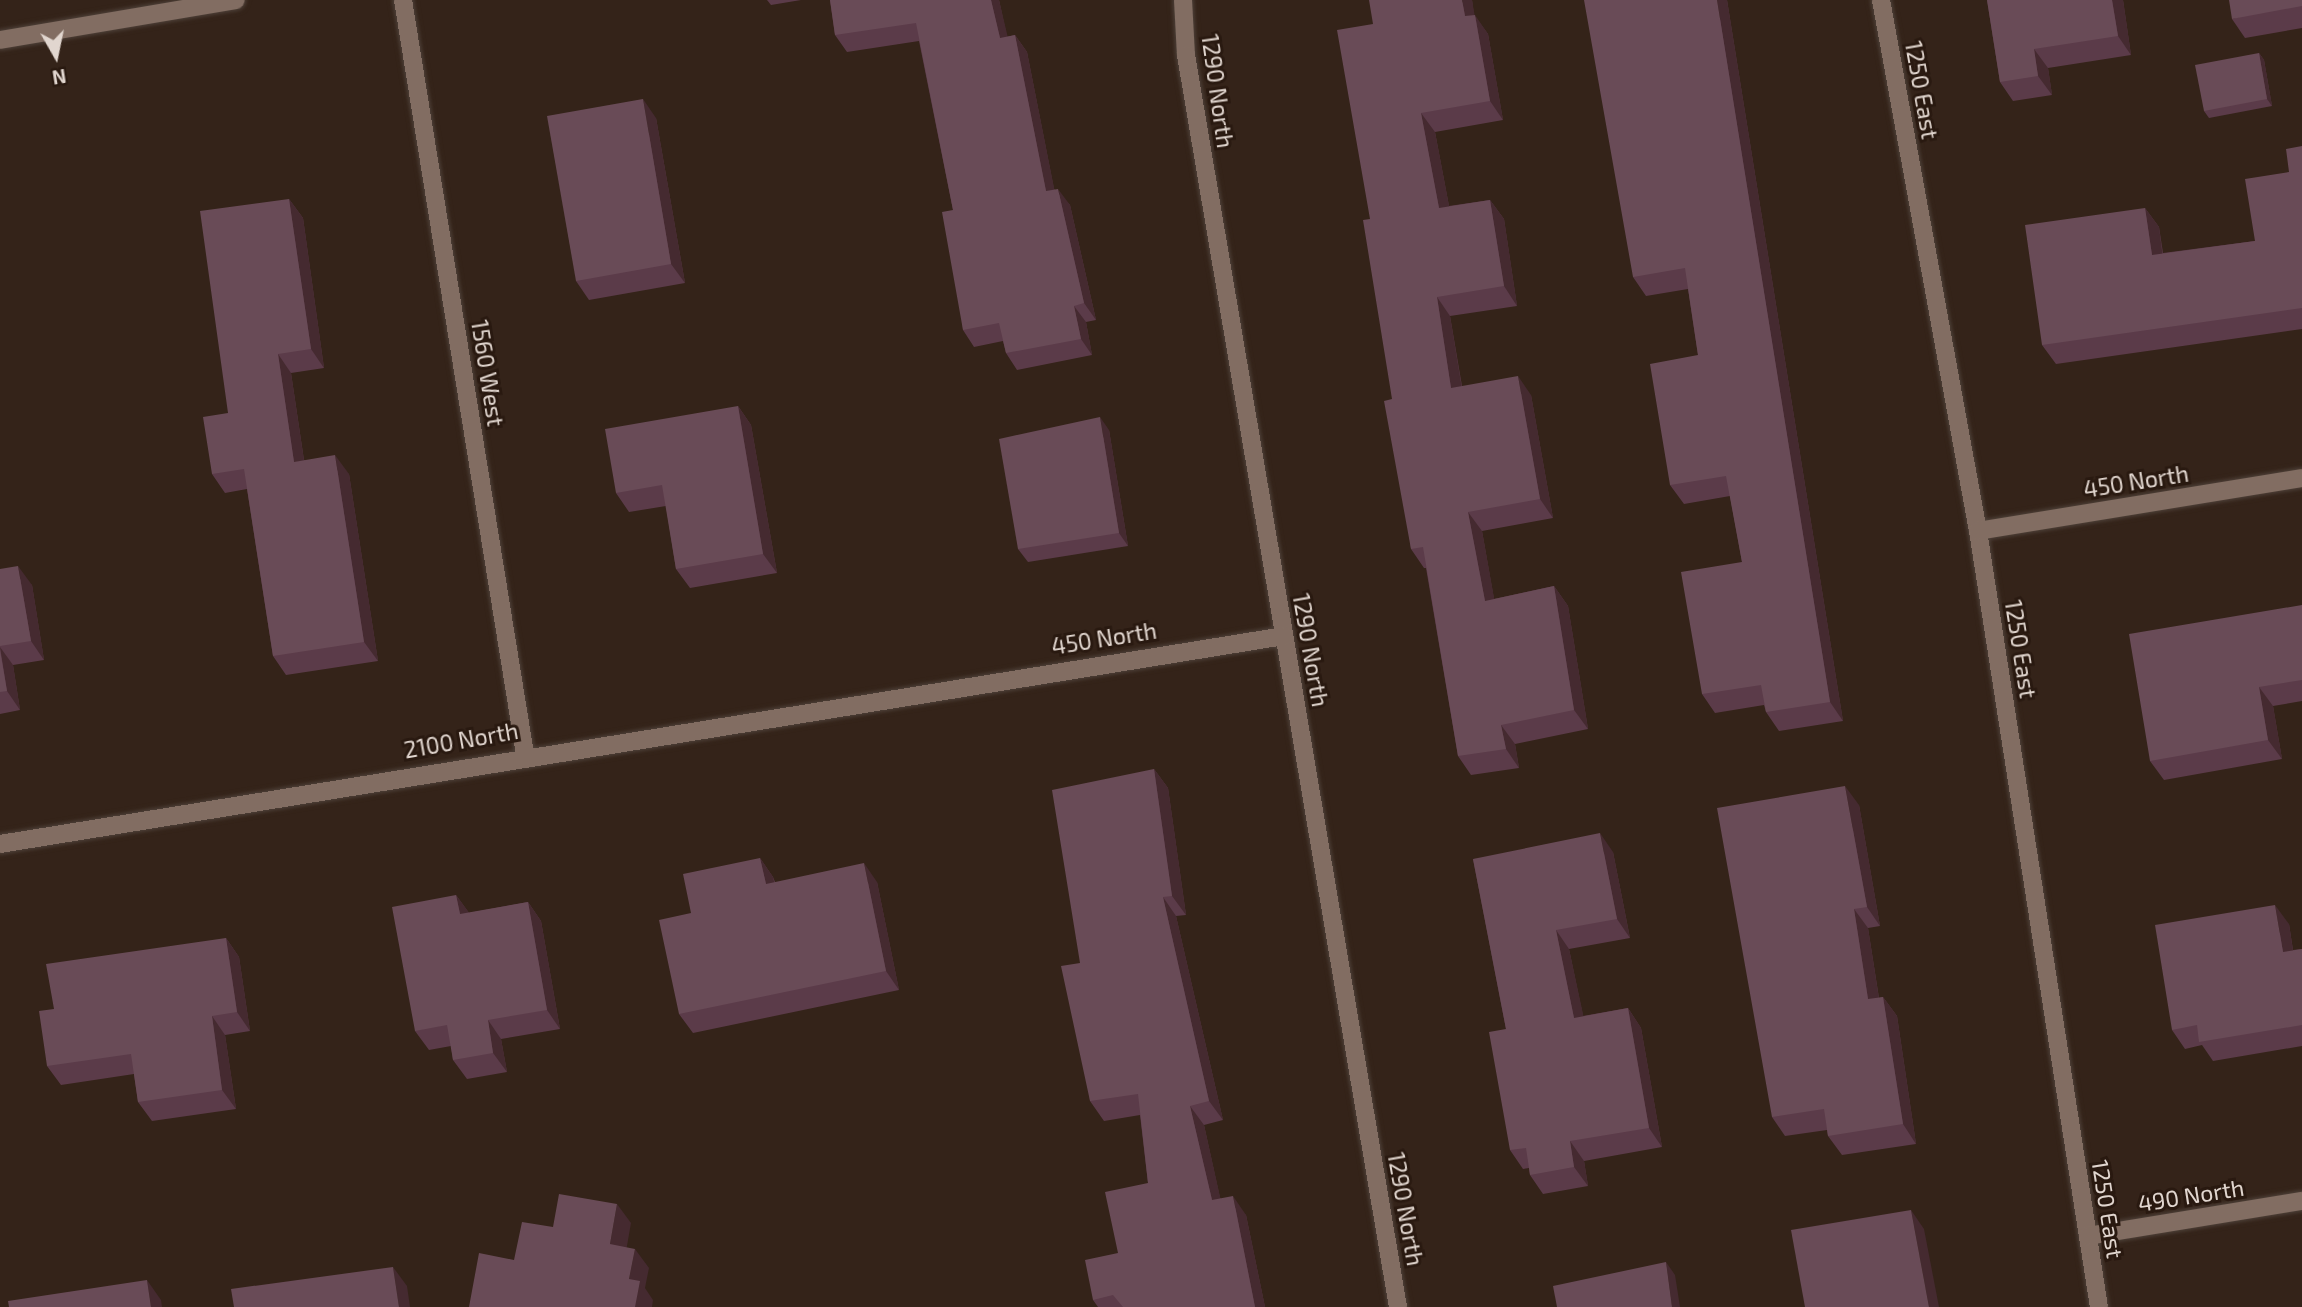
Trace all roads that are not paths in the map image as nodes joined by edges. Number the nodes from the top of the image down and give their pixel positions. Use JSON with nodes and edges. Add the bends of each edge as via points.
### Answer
{"nodes":[{"id":1,"x":236,"y":0,"type":"edge"},
{"id":2,"x":403,"y":0,"type":"edge"},
{"id":3,"x":1183,"y":0,"type":"edge"},
{"id":4,"x":1881,"y":0,"type":"edge"},
{"id":5,"x":0,"y":40,"type":"edge"},
{"id":6,"x":2302,"y":478,"type":"edge"},
{"id":7,"x":1978,"y":531,"type":"junction"},
{"id":8,"x":1284,"y":636,"type":"junction"},
{"id":9,"x":931,"y":689,"type":"joint"},
{"id":10,"x":525,"y":754,"type":"junction"},
{"id":11,"x":0,"y":844,"type":"edge"},
{"id":12,"x":2302,"y":1202,"type":"edge"},
{"id":13,"x":2088,"y":1236,"type":"junction"},
{"id":14,"x":1398,"y":1307,"type":"edge"},
{"id":15,"x":2099,"y":1307,"type":"edge"}],
"edges":[{"from":1,"to":5,"type":"street"},
{"from":2,"to":10,"type":"street","name":"1560 West"},
{"from":3,"to":8,"type":"street","name":"1290 North","via":[[1186,55]]},
{"from":4,"to":7,"type":"street","name":"1250 East"},
{"from":6,"to":7,"type":"street","name":"450 North"},
{"from":7,"to":13,"type":"street","name":"1250 East"},
{"from":8,"to":9,"type":"street","name":"450 North"},
{"from":8,"to":14,"type":"street","name":"1290 North"},
{"from":9,"to":10,"type":"street","name":"2100 North"},
{"from":10,"to":11,"type":"street","name":"2100 North"},
{"from":12,"to":13,"type":"street","name":"490 North"},
{"from":13,"to":15,"type":"street","name":"1250 East"}]}
